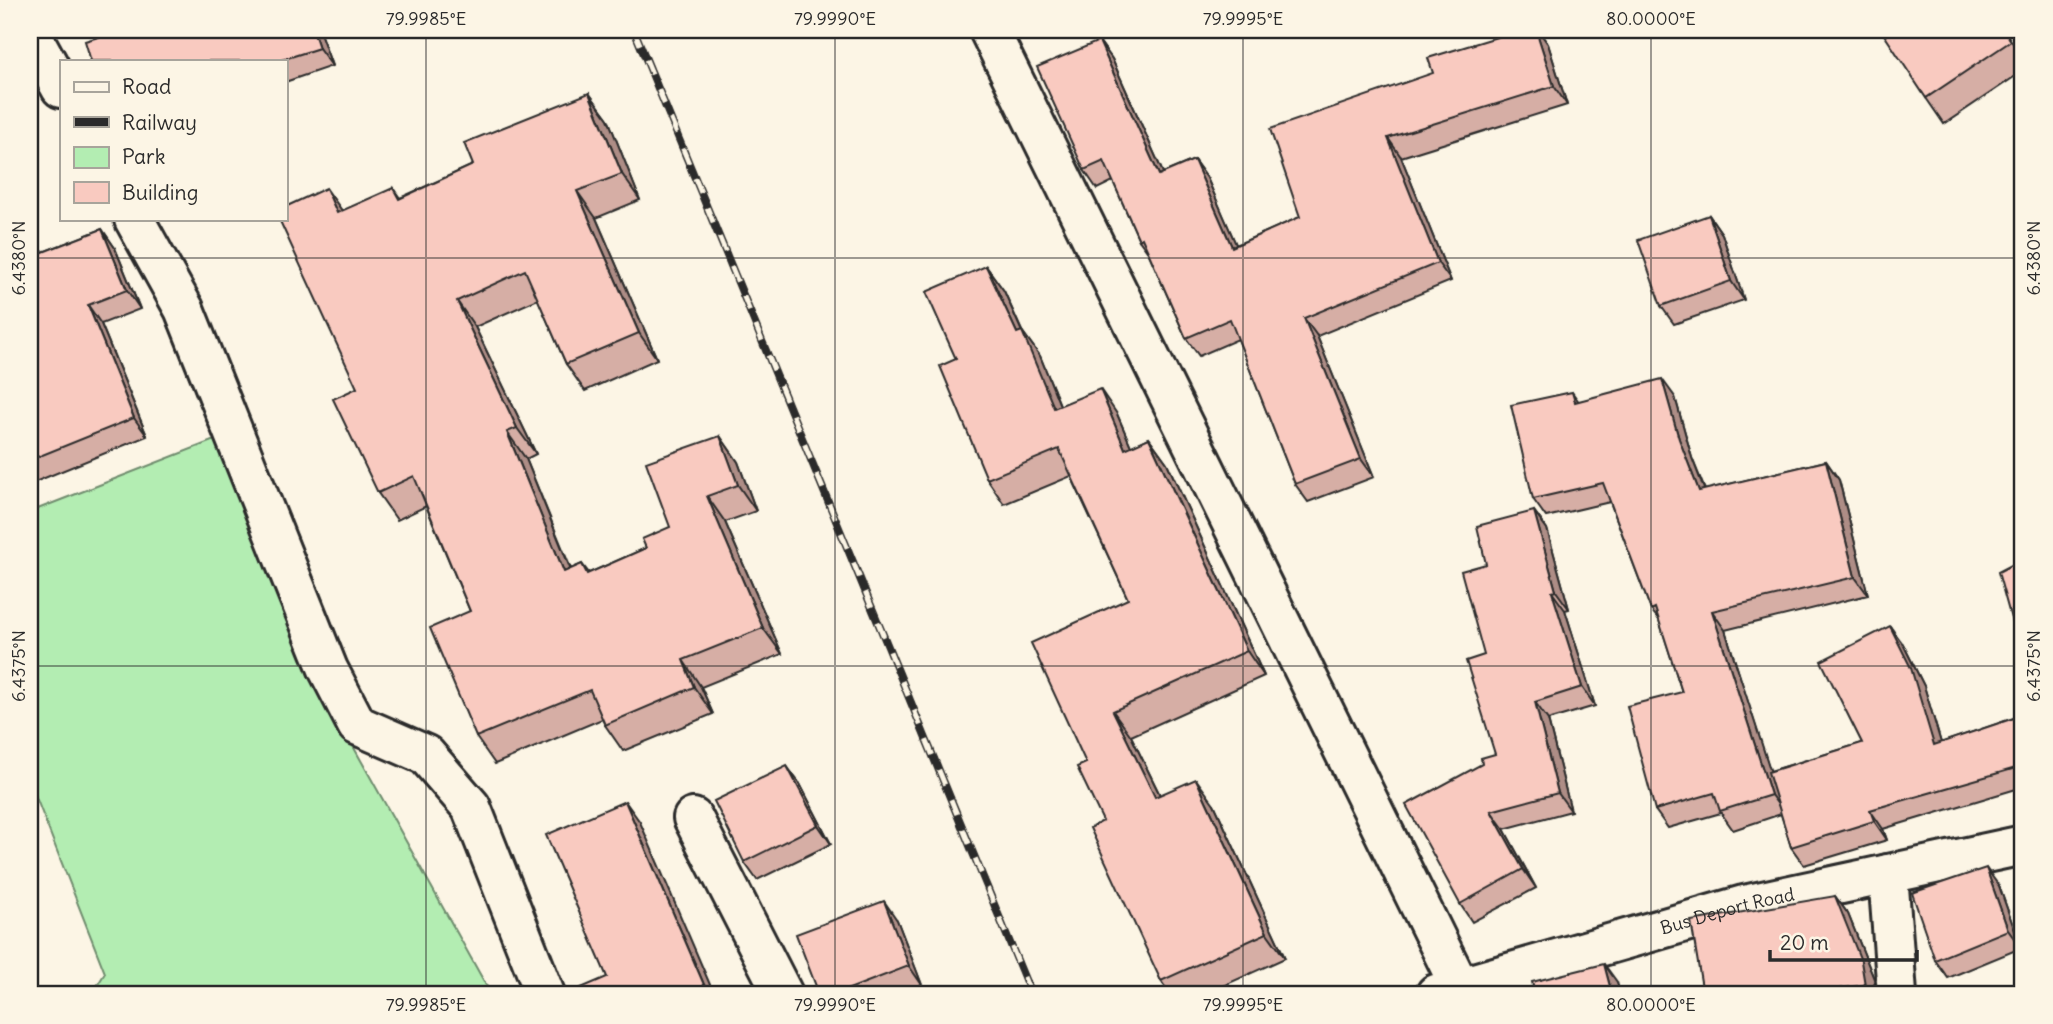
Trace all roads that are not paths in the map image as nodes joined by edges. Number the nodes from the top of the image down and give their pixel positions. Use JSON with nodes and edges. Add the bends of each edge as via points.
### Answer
{"nodes":[{"id":1,"x":989,"y":30,"type":"edge"},
{"id":2,"x":30,"y":32,"type":"edge"},
{"id":3,"x":60,"y":86,"type":"edge"},
{"id":4,"x":135,"y":220,"type":"edge"},
{"id":5,"x":693,"y":818,"type":"dead end"},
{"id":6,"x":2023,"y":845,"type":"edge"},
{"id":7,"x":1888,"y":874,"type":"junction"},
{"id":8,"x":1448,"y":991,"type":"edge"},
{"id":9,"x":545,"y":994,"type":"edge"},
{"id":10,"x":783,"y":994,"type":"edge"},
{"id":11,"x":1897,"y":994,"type":"edge"}],
"edges":[{"from":1,"to":8,"type":"street"},
{"from":2,"to":3,"type":"street"},
{"from":4,"to":9,"type":"street","via":[[184,309],[328,669],[357,725],[426,755],[471,807]]},
{"from":5,"to":10,"type":"street"},
{"from":6,"to":7,"type":"street","name":"Bus Deport Road"},
{"from":7,"to":8,"type":"street","name":"Bus Deport Road","via":[[1744,905]]},
{"from":7,"to":11,"type":"street"}]}
